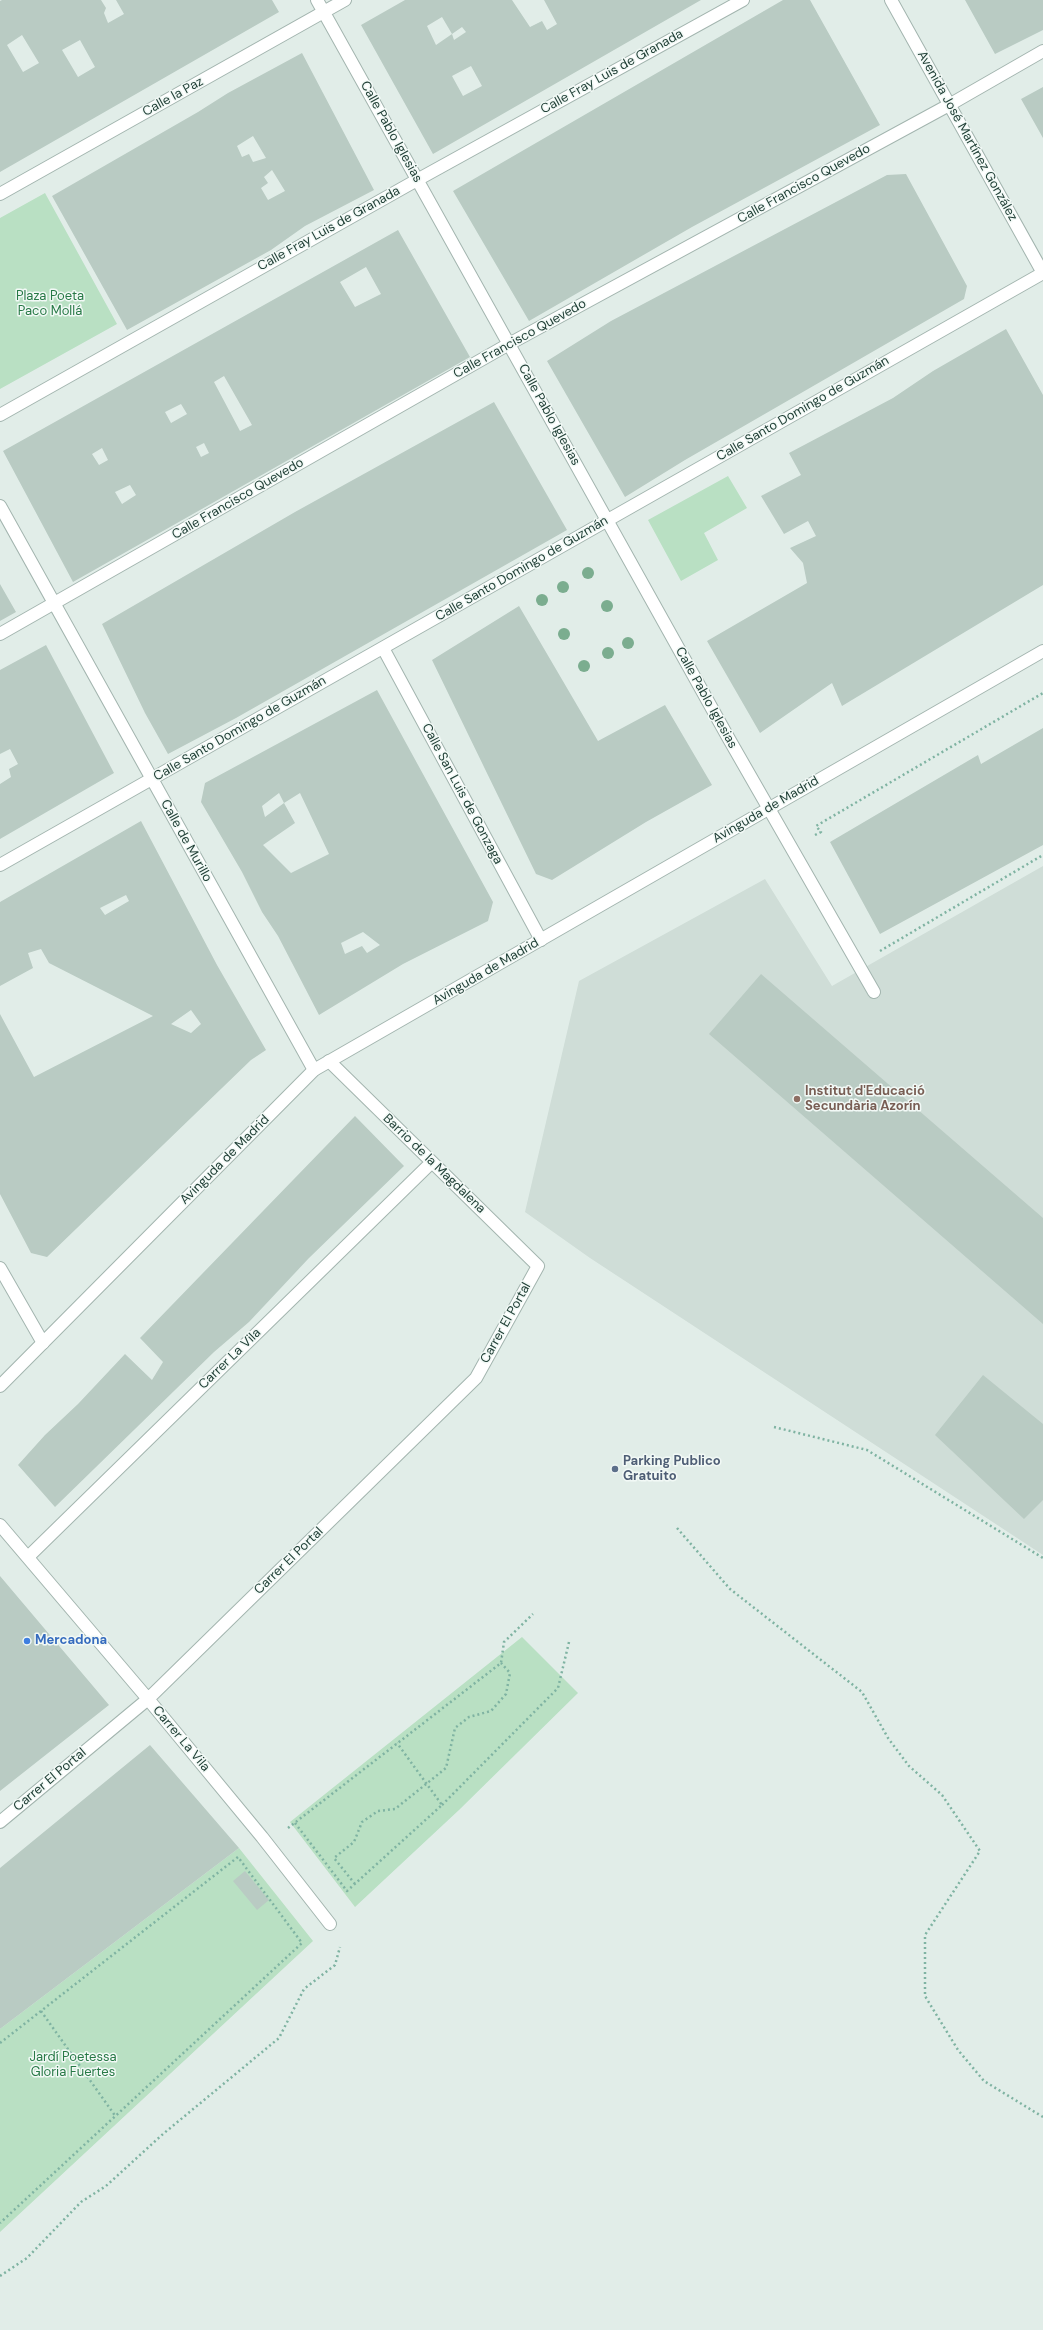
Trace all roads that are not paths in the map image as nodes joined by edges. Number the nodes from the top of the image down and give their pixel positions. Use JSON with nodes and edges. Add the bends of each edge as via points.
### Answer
{"nodes":[{"id":1,"x":317,"y":0,"type":"edge"},
{"id":2,"x":345,"y":0,"type":"edge"},
{"id":3,"x":743,"y":0,"type":"edge"},
{"id":4,"x":891,"y":0,"type":"edge"},
{"id":5,"x":324,"y":12,"type":"junction"},
{"id":6,"x":1043,"y":51,"type":"edge"},
{"id":7,"x":949,"y":105,"type":"junction"},
{"id":8,"x":417,"y":180,"type":"junction"},
{"id":9,"x":0,"y":194,"type":"edge"},
{"id":10,"x":1043,"y":273,"type":"edge"},
{"id":11,"x":509,"y":344,"type":"junction"},
{"id":12,"x":0,"y":415,"type":"edge"},
{"id":13,"x":0,"y":506,"type":"edge"},
{"id":14,"x":608,"y":520,"type":"junction"},
{"id":15,"x":54,"y":603,"type":"junction"},
{"id":16,"x":0,"y":634,"type":"edge"},
{"id":17,"x":383,"y":648,"type":"junction"},
{"id":18,"x":1043,"y":651,"type":"edge"},
{"id":19,"x":152,"y":780,"type":"junction"},
{"id":20,"x":768,"y":809,"type":"junction"},
{"id":21,"x":0,"y":865,"type":"edge"},
{"id":22,"x":541,"y":940,"type":"junction"},
{"id":23,"x":874,"y":992,"type":"dead end"},
{"id":24,"x":329,"y":1061,"type":"junction"},
{"id":25,"x":314,"y":1070,"type":"junction"},
{"id":26,"x":432,"y":1162,"type":"junction"},
{"id":27,"x":538,"y":1266,"type":"joint"},
{"id":28,"x":0,"y":1268,"type":"edge"},
{"id":29,"x":43,"y":1343,"type":"junction"},
{"id":30,"x":0,"y":1386,"type":"edge"},
{"id":31,"x":0,"y":1525,"type":"edge"},
{"id":32,"x":28,"y":1557,"type":"junction"},
{"id":33,"x":148,"y":1699,"type":"junction"},
{"id":34,"x":0,"y":1822,"type":"edge"},
{"id":35,"x":330,"y":1924,"type":"road end"}],
"edges":[{"from":1,"to":5,"type":"street","name":"Calle Pablo Iglesias"},
{"from":2,"to":5,"type":"street","name":"Calle la Paz"},
{"from":3,"to":8,"type":"street","name":"Calle Fray Luis de Granada"},
{"from":4,"to":7,"type":"street","name":"Avenida José Martínez González"},
{"from":5,"to":8,"type":"street","name":"Calle Pablo Iglesias"},
{"from":5,"to":9,"type":"street","name":"Calle la Paz"},
{"from":6,"to":7,"type":"street","name":"Calle Francisco Quevedo"},
{"from":7,"to":10,"type":"street","name":"Avenida José Martínez González"},
{"from":7,"to":11,"type":"street","name":"Calle Francisco Quevedo"},
{"from":8,"to":11,"type":"street","name":"Calle Pablo Iglesias"},
{"from":8,"to":12,"type":"street","name":"Calle Fray Luis de Granada"},
{"from":10,"to":14,"type":"street","name":"Calle Santo Domingo de Guzmán"},
{"from":11,"to":14,"type":"street","name":"Calle Pablo Iglesias"},
{"from":11,"to":15,"type":"street","name":"Calle Francisco Quevedo"},
{"from":13,"to":15,"type":"street","name":"Calle de Murillo"},
{"from":14,"to":17,"type":"street","name":"Calle Santo Domingo de Guzmán"},
{"from":14,"to":20,"type":"street","name":"Calle Pablo Iglesias"},
{"from":15,"to":16,"type":"street","name":"Calle Francisco Quevedo"},
{"from":15,"to":19,"type":"street","name":"Calle de Murillo"},
{"from":17,"to":19,"type":"street","name":"Calle Santo Domingo de Guzmán"},
{"from":17,"to":22,"type":"street","name":"Calle San Luis de Gonzaga"},
{"from":18,"to":20,"type":"street","name":"Avinguda de Madrid"},
{"from":19,"to":21,"type":"street","name":"Calle Santo Domingo de Guzmán"},
{"from":19,"to":25,"type":"street","name":"Calle de Murillo"},
{"from":20,"to":22,"type":"street","name":"Avinguda de Madrid"},
{"from":20,"to":23,"type":"street","name":"Calle Pablo Iglesias"},
{"from":22,"to":24,"type":"street","name":"Avinguda de Madrid"},
{"from":24,"to":25,"type":"street","name":"Avinguda de Madrid"},
{"from":24,"to":26,"type":"street","name":"Barrio de la Magdalena"},
{"from":25,"to":29,"type":"street","name":"Avinguda de Madrid"},
{"from":26,"to":27,"type":"street","name":"Barrio de la Magdalena"},
{"from":26,"to":32,"type":"street","name":"Carrer La Vila"},
{"from":27,"to":33,"type":"street","name":"Carrer El Portal","via":[[476,1378]]},
{"from":28,"to":29,"type":"street"},
{"from":29,"to":30,"type":"street","name":"Avinguda de Madrid"},
{"from":31,"to":32,"type":"street","name":"Carrer La Vila"},
{"from":32,"to":33,"type":"street","name":"Carrer La Vila"},
{"from":33,"to":34,"type":"street","name":"Carrer El Portal"},
{"from":33,"to":35,"type":"street","name":"Carrer La Vila"}]}
